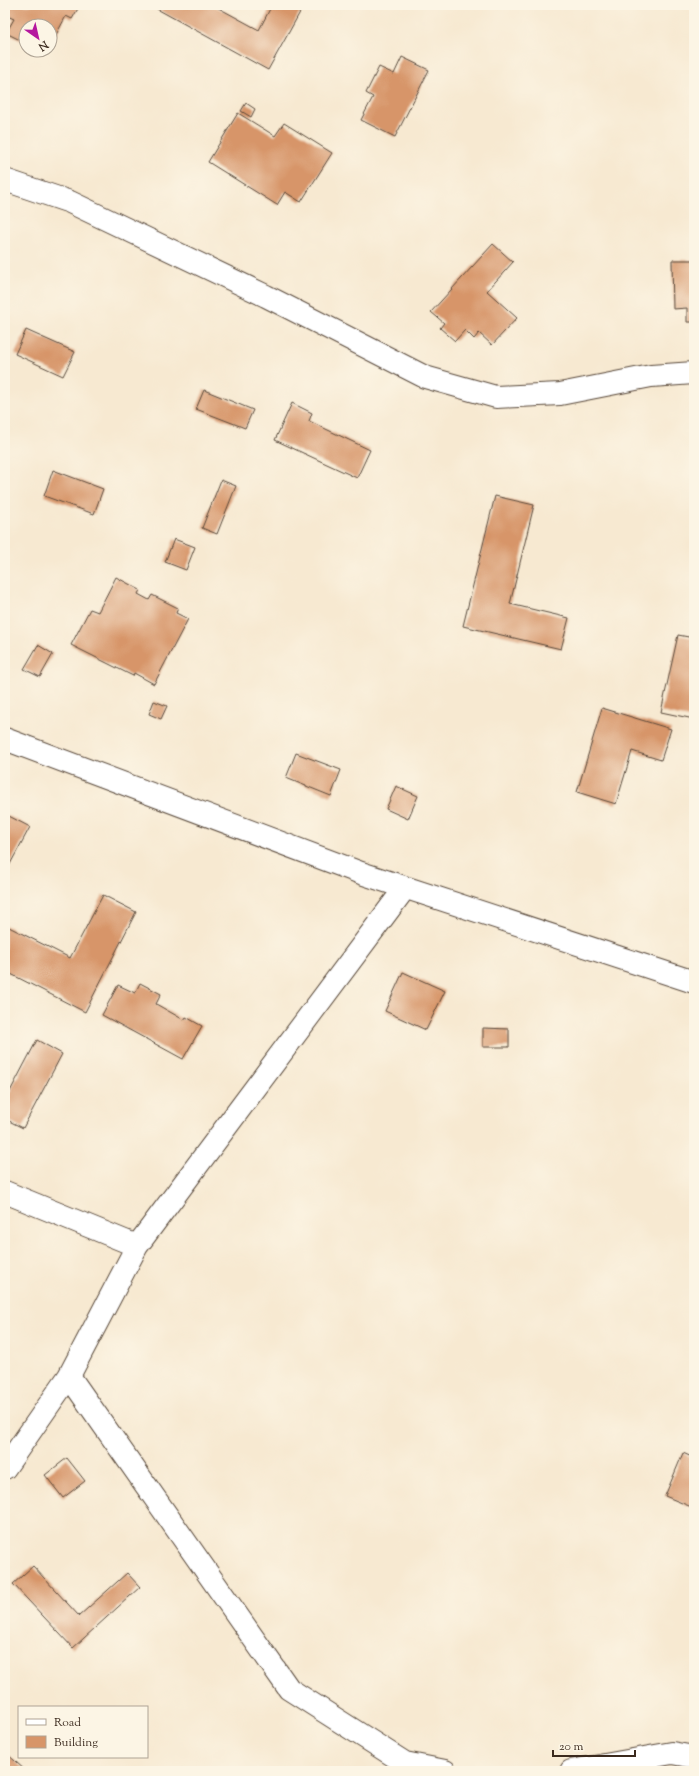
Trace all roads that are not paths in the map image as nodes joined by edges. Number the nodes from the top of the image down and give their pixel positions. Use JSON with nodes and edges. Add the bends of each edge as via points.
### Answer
{"nodes":[{"id":1,"x":5,"y":180,"type":"edge"},
{"id":2,"x":694,"y":373,"type":"edge"},
{"id":3,"x":5,"y":739,"type":"edge"},
{"id":4,"x":405,"y":888,"type":"junction"},
{"id":5,"x":694,"y":982,"type":"edge"},
{"id":6,"x":5,"y":1192,"type":"edge"},
{"id":7,"x":137,"y":1246,"type":"junction"},
{"id":8,"x":69,"y":1376,"type":"junction"},
{"id":9,"x":5,"y":1468,"type":"edge"},
{"id":10,"x":694,"y":1757,"type":"edge"},
{"id":11,"x":445,"y":1771,"type":"edge"},
{"id":12,"x":571,"y":1771,"type":"edge"}],
"edges":[{"from":1,"to":2,"type":"street","via":[[70,202],[266,296],[425,377],[496,397],[560,394],[651,376]]},
{"from":3,"to":4,"type":"street"},
{"from":4,"to":5,"type":"street"},
{"from":4,"to":7,"type":"street"},
{"from":6,"to":7,"type":"street"},
{"from":7,"to":8,"type":"street"},
{"from":8,"to":9,"type":"street"},
{"from":8,"to":11,"type":"street","via":[[288,1688],[405,1763]]},
{"from":10,"to":12,"type":"street","via":[[672,1753]]}]}
